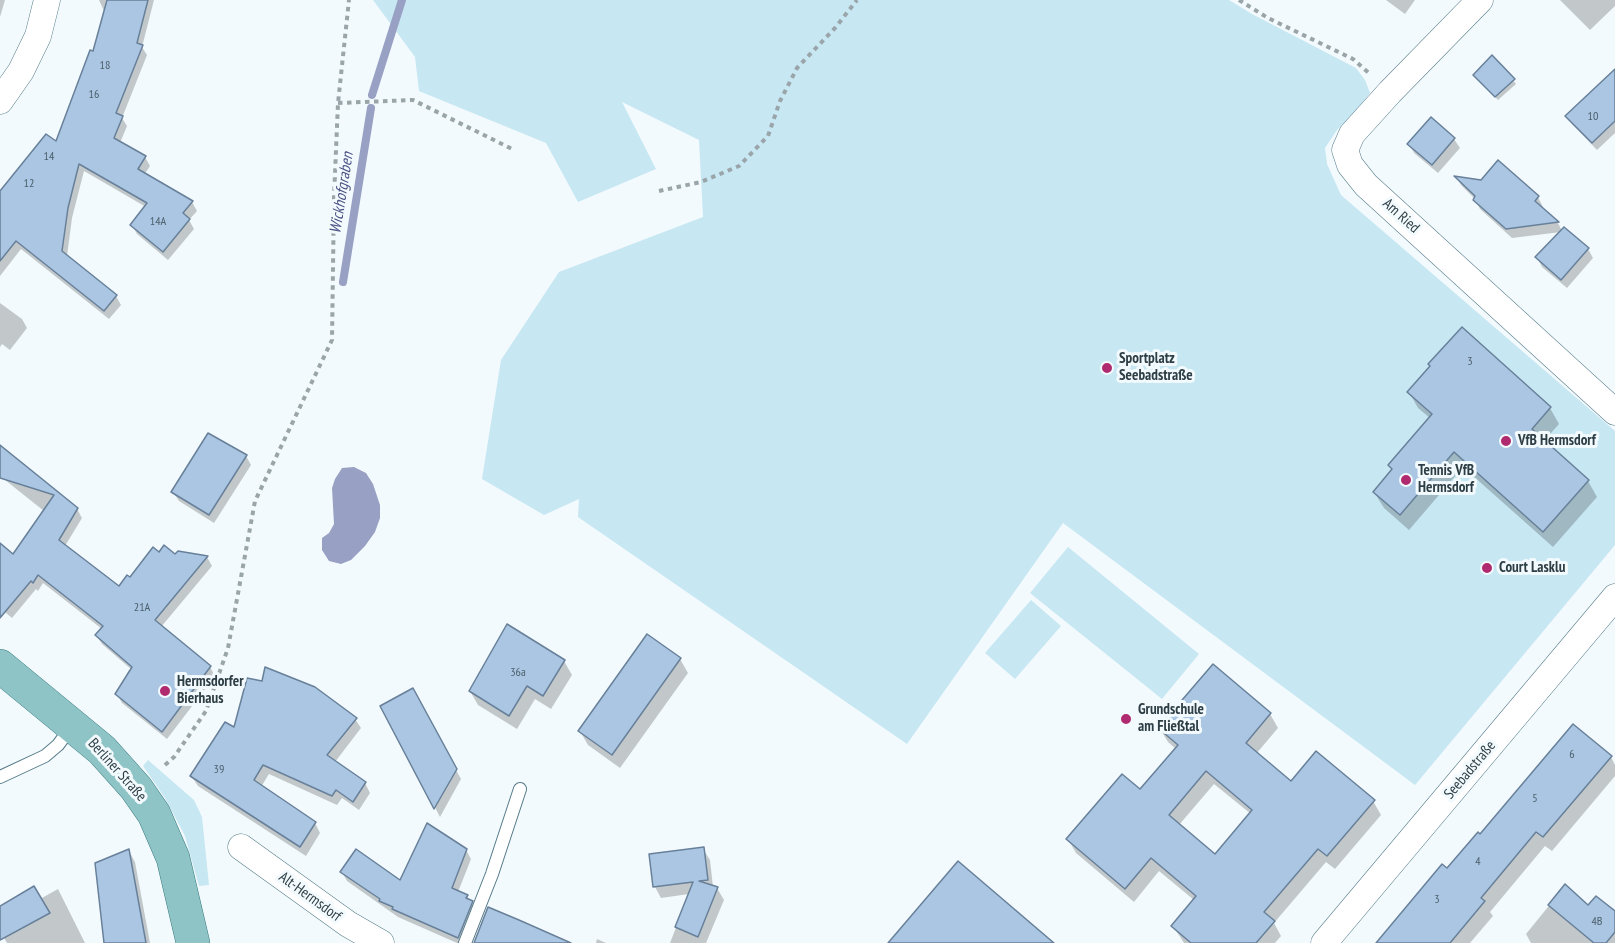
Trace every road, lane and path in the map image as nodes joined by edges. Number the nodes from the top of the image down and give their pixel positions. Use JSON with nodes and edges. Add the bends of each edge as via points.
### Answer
{"nodes":[{"id":1,"x":47,"y":0,"type":"edge"},
{"id":2,"x":349,"y":0,"type":"edge"},
{"id":3,"x":857,"y":0,"type":"edge"},
{"id":4,"x":1239,"y":0,"type":"edge"},
{"id":5,"x":1480,"y":0,"type":"edge"},
{"id":6,"x":1390,"y":92,"type":"junction"},
{"id":7,"x":0,"y":101,"type":"edge"},
{"id":8,"x":338,"y":103,"type":"junction"},
{"id":9,"x":512,"y":149,"type":"dead end"},
{"id":10,"x":659,"y":191,"type":"dead end"},
{"id":11,"x":1615,"y":412,"type":"edge"},
{"id":12,"x":1615,"y":597,"type":"edge"},
{"id":13,"x":0,"y":666,"type":"edge"},
{"id":14,"x":73,"y":725,"type":"junction"},
{"id":15,"x":165,"y":765,"type":"dead end"},
{"id":16,"x":0,"y":777,"type":"edge"},
{"id":17,"x":520,"y":789,"type":"dead end"},
{"id":18,"x":241,"y":847,"type":"dead end"},
{"id":19,"x":193,"y":943,"type":"edge"},
{"id":20,"x":381,"y":943,"type":"edge"},
{"id":21,"x":465,"y":943,"type":"edge"},
{"id":22,"x":1324,"y":943,"type":"edge"}],
"edges":[{"from":1,"to":7,"type":"street","via":[[38,36]]},
{"from":2,"to":8,"type":"path"},
{"from":3,"to":10,"type":"path","via":[[798,68],[780,101],[768,136],[740,166],[701,182]]},
{"from":4,"to":6,"type":"path","via":[[1353,59]]},
{"from":5,"to":6,"type":"street","name":"Am Ried"},
{"from":6,"to":11,"type":"street","name":"Am Ried","via":[[1352,134],[1345,150],[1350,165],[1366,185]]},
{"from":8,"to":9,"type":"path","via":[[413,100]]},
{"from":8,"to":15,"type":"path","via":[[332,340],[255,501],[228,648],[206,711]]},
{"from":12,"to":22,"type":"street","name":"Seebadstraße"},
{"from":13,"to":14,"type":"main road","name":"Berliner Straße"},
{"from":14,"to":16,"type":"lane","via":[[45,756]]},
{"from":14,"to":19,"type":"main road","name":"Berliner Straße","via":[[102,750],[154,814],[173,858]]},
{"from":17,"to":21,"type":"lane"},
{"from":18,"to":20,"type":"street","name":"Alt-Hermsdorf"}]}
